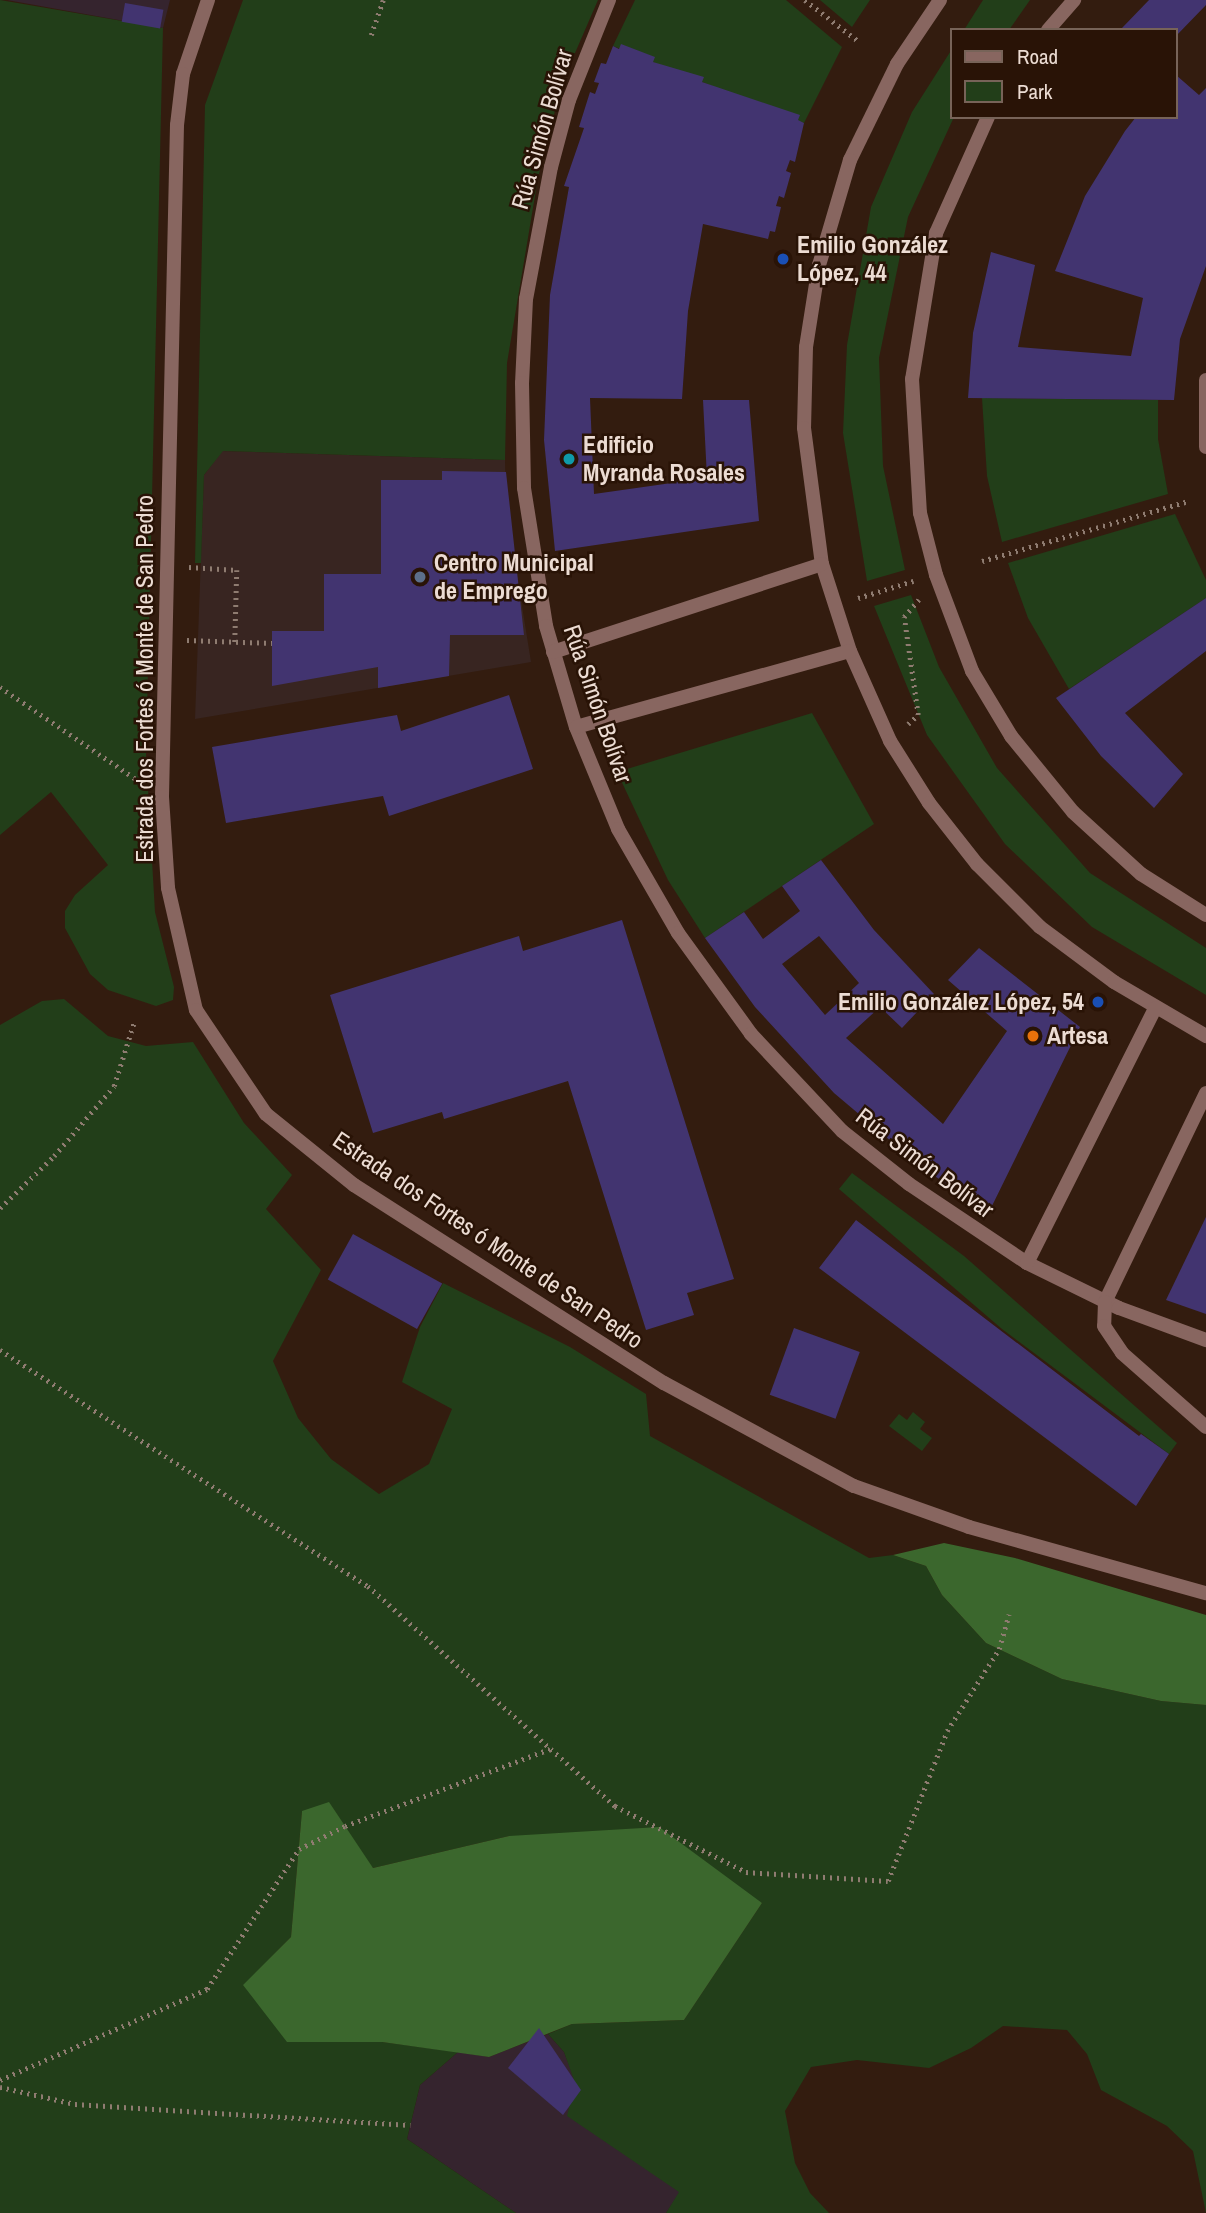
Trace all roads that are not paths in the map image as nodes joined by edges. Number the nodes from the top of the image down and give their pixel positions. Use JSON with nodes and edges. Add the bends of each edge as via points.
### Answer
{"nodes":[{"id":1,"x":208,"y":0,"type":"edge"},
{"id":2,"x":609,"y":0,"type":"edge"},
{"id":3,"x":940,"y":0,"type":"edge"},
{"id":4,"x":1074,"y":0,"type":"edge"},
{"id":5,"x":1050,"y":28,"type":"edge"},
{"id":6,"x":987,"y":119,"type":"edge"},
{"id":7,"x":1206,"y":380,"type":"edge"},
{"id":8,"x":1206,"y":447,"type":"edge"},
{"id":9,"x":822,"y":564,"type":"junction"},
{"id":10,"x":850,"y":651,"type":"junction"},
{"id":11,"x":553,"y":652,"type":"junction"},
{"id":12,"x":576,"y":727,"type":"junction"},
{"id":13,"x":1206,"y":915,"type":"edge"},
{"id":14,"x":1155,"y":1008,"type":"junction"},
{"id":15,"x":1206,"y":1037,"type":"edge"},
{"id":16,"x":1206,"y":1093,"type":"edge"},
{"id":17,"x":1027,"y":1263,"type":"junction"},
{"id":18,"x":1105,"y":1302,"type":"junction"},
{"id":19,"x":1206,"y":1340,"type":"edge"},
{"id":20,"x":1206,"y":1426,"type":"edge"},
{"id":21,"x":1206,"y":1593,"type":"edge"}],
"edges":[{"from":1,"to":21,"type":"street","name":"Estrada dos Fortes ó Monte de San Pedro","via":[[183,74],[177,125],[162,797],[168,888],[196,1010],[266,1114],[354,1185],[664,1383],[854,1486],[970,1527]]},
{"from":2,"to":11,"type":"street","name":"Rúa Simón Bolívar","via":[[569,100],[526,299],[524,488]]},
{"from":3,"to":9,"type":"street","via":[[897,64],[850,160],[819,265],[806,347],[804,428]]},
{"from":4,"to":5,"type":"street"},
{"from":6,"to":13,"type":"street","via":[[936,233],[912,379],[920,513],[936,575],[972,671],[1011,736],[1083,821],[1141,874]]},
{"from":7,"to":8,"type":"street"},
{"from":9,"to":10,"type":"street"},
{"from":9,"to":11,"type":"street"},
{"from":10,"to":12,"type":"street"},
{"from":10,"to":14,"type":"street","via":[[890,741],[929,803],[976,864],[1040,927]]},
{"from":11,"to":12,"type":"street","name":"Rúa Simón Bolívar"},
{"from":12,"to":17,"type":"street","name":"Rúa Simón Bolívar","via":[[618,829],[678,933],[751,1034],[842,1131],[909,1184]]},
{"from":14,"to":15,"type":"street"},
{"from":14,"to":17,"type":"street"},
{"from":16,"to":18,"type":"street"},
{"from":17,"to":18,"type":"street","name":"Rúa Simón Bolívar"},
{"from":18,"to":19,"type":"street","name":"Rúa Simón Bolívar"},
{"from":18,"to":20,"type":"street","via":[[1104,1325],[1122,1353]]}]}
